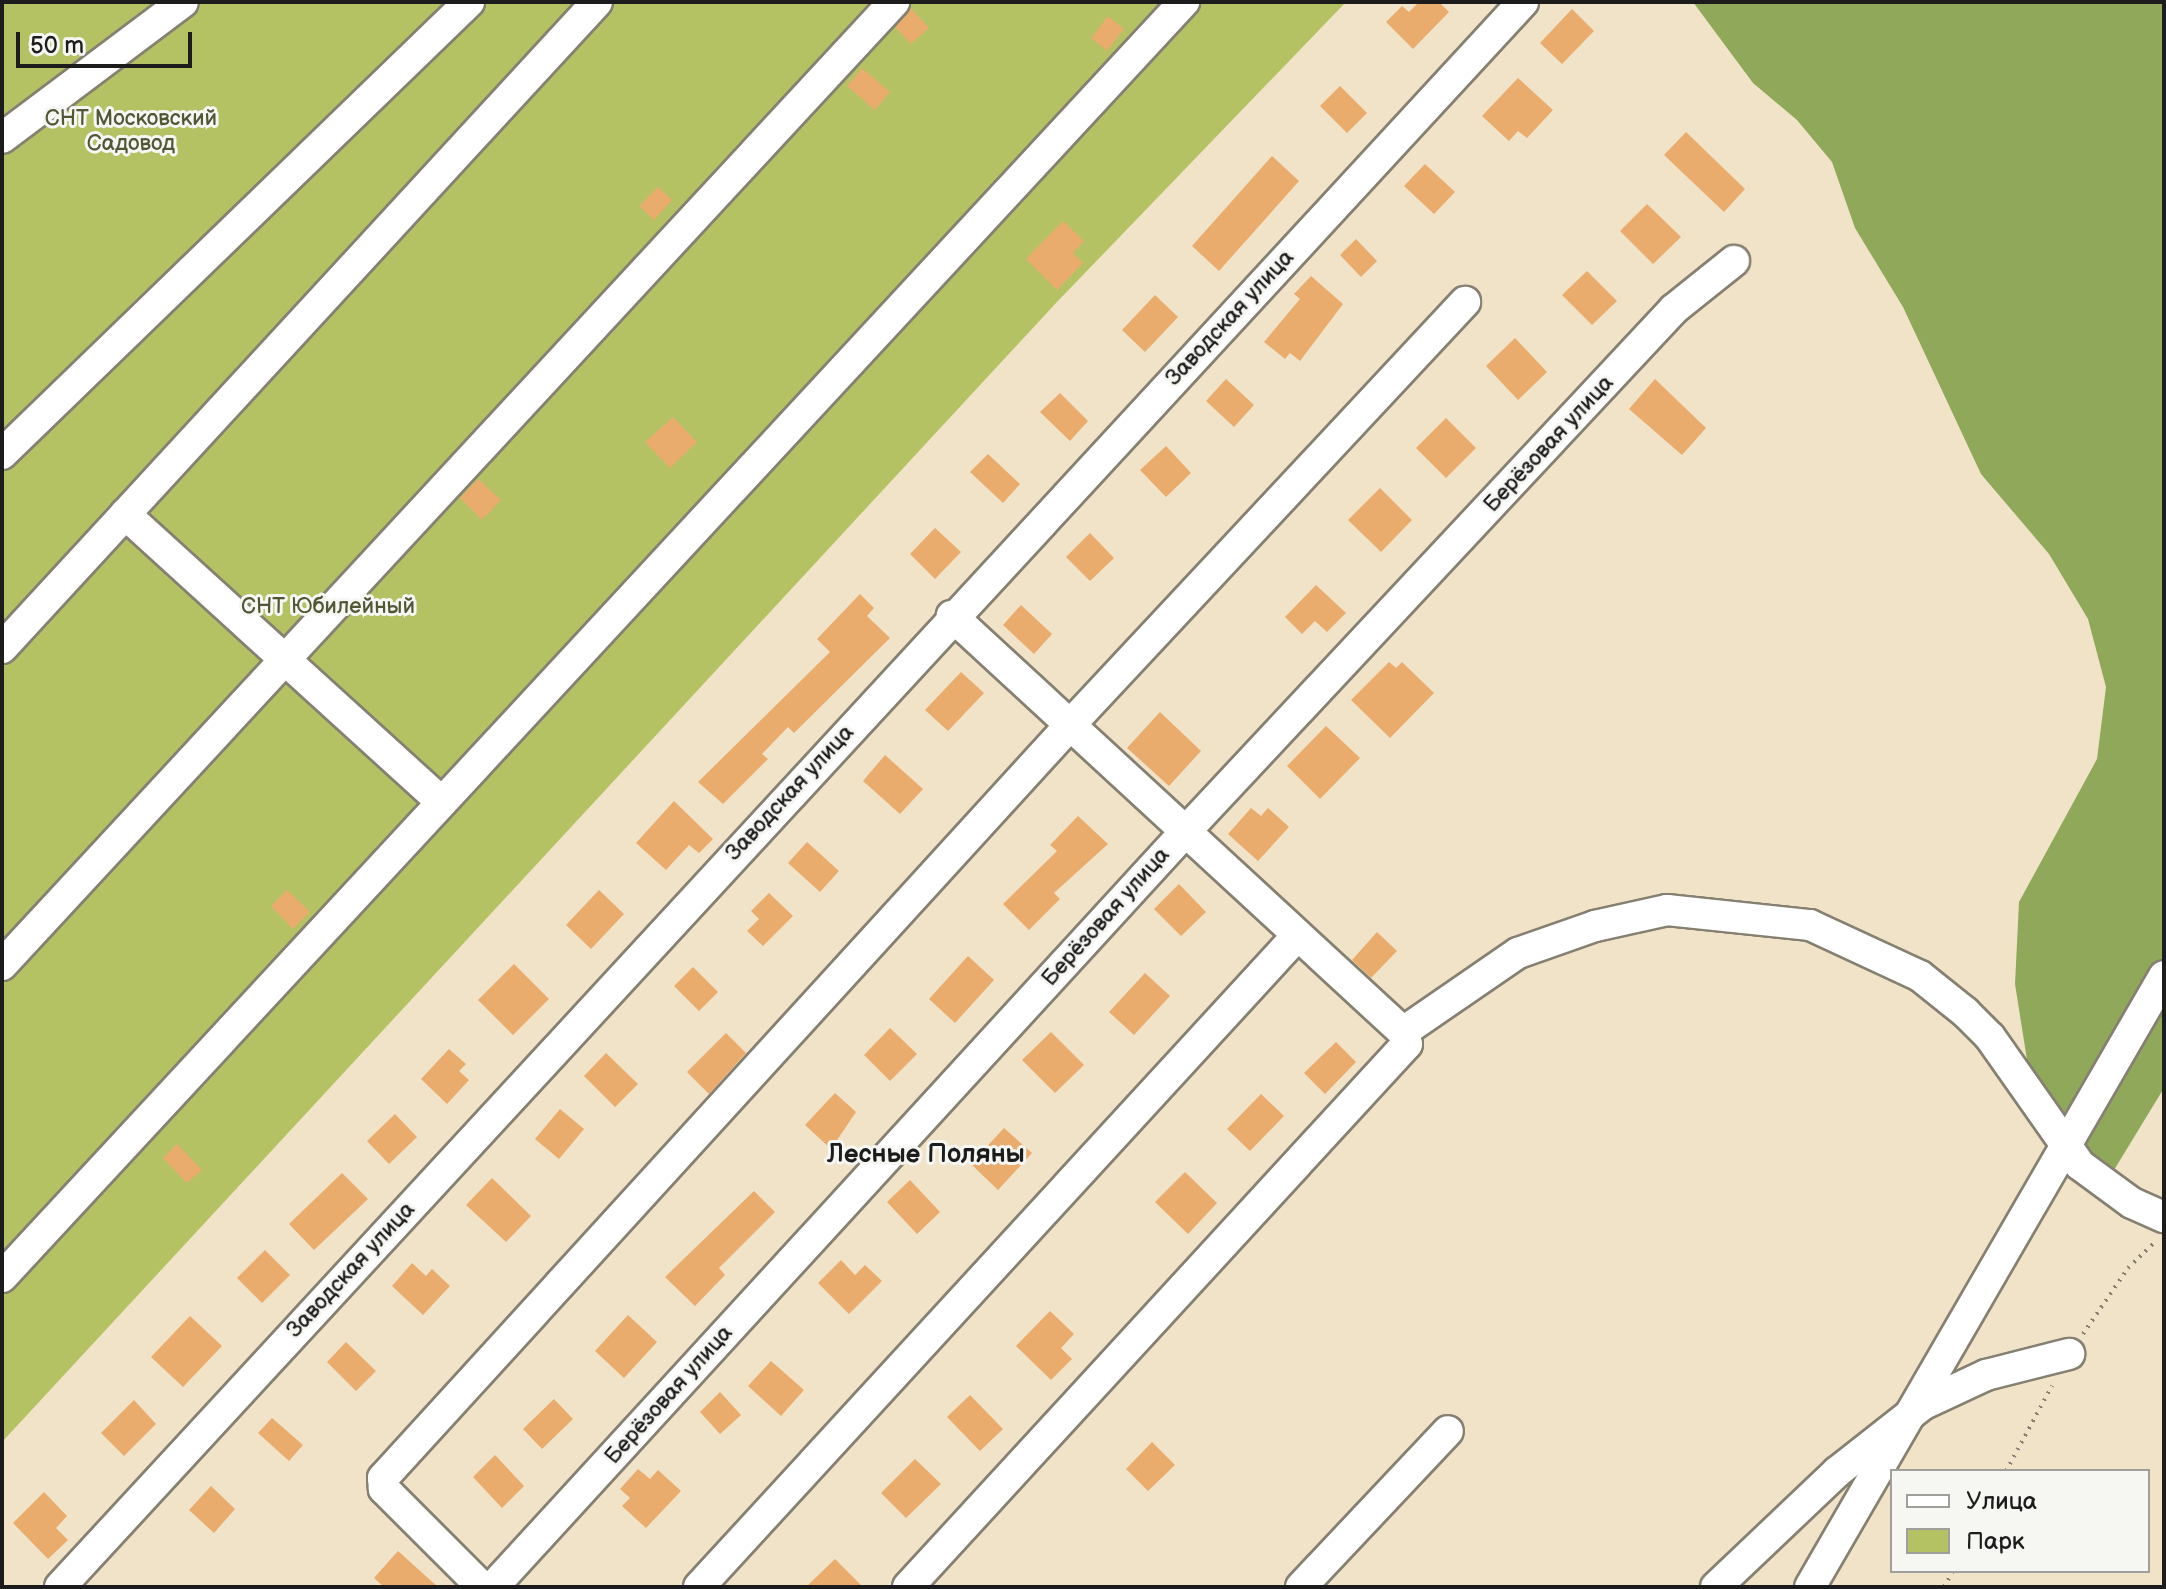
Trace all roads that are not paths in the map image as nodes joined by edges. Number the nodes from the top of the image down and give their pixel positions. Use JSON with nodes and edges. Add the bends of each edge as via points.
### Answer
{"nodes":[{"id":1,"x":183,"y":2,"type":"edge"},
{"id":2,"x":469,"y":2,"type":"edge"},
{"id":3,"x":597,"y":2,"type":"edge"},
{"id":4,"x":894,"y":2,"type":"edge"},
{"id":5,"x":1184,"y":2,"type":"edge"},
{"id":6,"x":1523,"y":2,"type":"edge"},
{"id":7,"x":2,"y":138,"type":"edge"},
{"id":8,"x":1734,"y":261,"type":"dead end"},
{"id":9,"x":1465,"y":302,"type":"dead end"},
{"id":10,"x":2,"y":454,"type":"edge"},
{"id":11,"x":125,"y":514,"type":"junction"},
{"id":12,"x":952,"y":616,"type":"junction"},
{"id":13,"x":2,"y":648,"type":"edge"},
{"id":14,"x":283,"y":660,"type":"junction"},
{"id":15,"x":1070,"y":725,"type":"junction"},
{"id":16,"x":440,"y":801,"type":"junction"},
{"id":17,"x":1185,"y":832,"type":"junction"},
{"id":18,"x":1297,"y":936,"type":"junction"},
{"id":19,"x":2,"y":965,"type":"edge"},
{"id":20,"x":2164,"y":976,"type":"edge"},
{"id":21,"x":1403,"y":1032,"type":"junction"},
{"id":22,"x":2065,"y":1145,"type":"junction"},
{"id":23,"x":2164,"y":1217,"type":"edge"},
{"id":24,"x":2,"y":1277,"type":"edge"},
{"id":25,"x":2069,"y":1354,"type":"dead end"},
{"id":26,"x":1905,"y":1418,"type":"junction"},
{"id":27,"x":1448,"y":1431,"type":"dead end"},
{"id":28,"x":60,"y":1587,"type":"edge"},
{"id":29,"x":482,"y":1587,"type":"edge"},
{"id":30,"x":493,"y":1587,"type":"edge"},
{"id":31,"x":699,"y":1587,"type":"edge"},
{"id":32,"x":908,"y":1587,"type":"edge"},
{"id":33,"x":1301,"y":1587,"type":"edge"},
{"id":34,"x":1716,"y":1587,"type":"edge"},
{"id":35,"x":1810,"y":1587,"type":"edge"}],
"edges":[{"from":1,"to":7,"type":"street"},
{"from":2,"to":10,"type":"street"},
{"from":3,"to":11,"type":"street"},
{"from":4,"to":14,"type":"street"},
{"from":5,"to":16,"type":"street"},
{"from":6,"to":12,"type":"street","name":"Заводская улица"},
{"from":8,"to":17,"type":"street","name":"Берёзовая улица","via":[[1674,309]]},
{"from":9,"to":15,"type":"street"},
{"from":11,"to":13,"type":"street"},
{"from":11,"to":14,"type":"street"},
{"from":12,"to":15,"type":"street"},
{"from":12,"to":28,"type":"street","name":"Заводская улица"},
{"from":14,"to":16,"type":"street"},
{"from":14,"to":19,"type":"street"},
{"from":15,"to":17,"type":"street"},
{"from":15,"to":29,"type":"street","via":[[383,1478],[384,1489]]},
{"from":16,"to":24,"type":"street"},
{"from":17,"to":18,"type":"street"},
{"from":17,"to":30,"type":"street","name":"Берёзовая улица"},
{"from":18,"to":21,"type":"street"},
{"from":18,"to":31,"type":"street"},
{"from":20,"to":22,"type":"street"},
{"from":21,"to":22,"type":"street","via":[[1518,953],[1595,926],[1667,910],[1810,925],[1920,976],[1965,1012],[1990,1037]]},
{"from":21,"to":32,"type":"street","via":[[1407,1044],[1397,1057]]},
{"from":22,"to":23,"type":"street","via":[[2080,1165],[2132,1203]]},
{"from":22,"to":26,"type":"street"},
{"from":25,"to":26,"type":"street","via":[[1986,1375]]},
{"from":26,"to":34,"type":"street","via":[[1837,1472]]},
{"from":26,"to":35,"type":"street"},
{"from":27,"to":33,"type":"street"}]}
